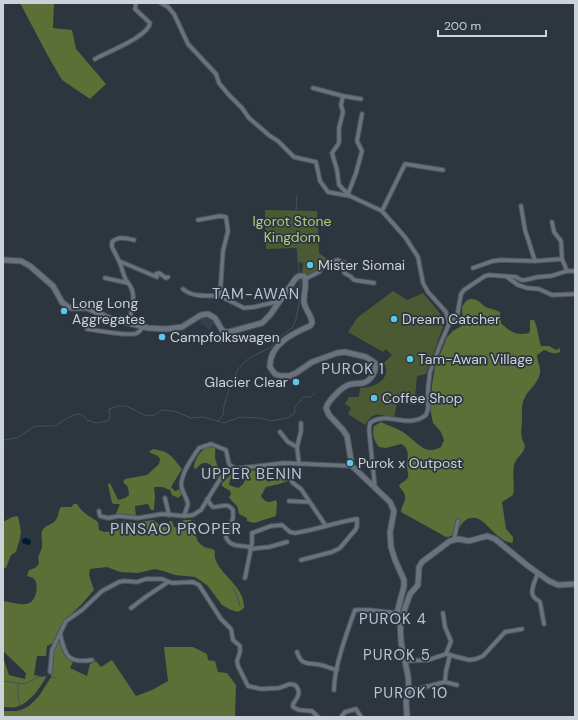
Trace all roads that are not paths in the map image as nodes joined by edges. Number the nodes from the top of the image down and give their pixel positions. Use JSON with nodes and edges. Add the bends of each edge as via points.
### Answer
{"nodes":[{"id":1,"x":136,"y":3,"type":"edge"},
{"id":2,"x":160,"y":3,"type":"edge"},
{"id":3,"x":95,"y":58,"type":"dead end"},
{"id":4,"x":313,"y":88,"type":"dead end"},
{"id":5,"x":342,"y":96,"type":"junction"},
{"id":6,"x":360,"y":99,"type":"dead end"},
{"id":7,"x":362,"y":114,"type":"dead end"},
{"id":8,"x":443,"y":170,"type":"dead end"},
{"id":9,"x":349,"y":195,"type":"junction"},
{"id":10,"x":521,"y":206,"type":"dead end"},
{"id":11,"x":382,"y":211,"type":"junction"},
{"id":12,"x":198,"y":220,"type":"dead end"},
{"id":13,"x":552,"y":222,"type":"dead end"},
{"id":14,"x":134,"y":240,"type":"dead end"},
{"id":15,"x":562,"y":259,"type":"junction"},
{"id":16,"x":3,"y":260,"type":"edge"},
{"id":17,"x":119,"y":261,"type":"junction"},
{"id":18,"x":535,"y":261,"type":"junction"},
{"id":19,"x":473,"y":268,"type":"dead end"},
{"id":20,"x":567,"y":271,"type":"junction"},
{"id":21,"x":575,"y":271,"type":"edge"},
{"id":22,"x":506,"y":276,"type":"junction"},
{"id":23,"x":168,"y":277,"type":"dead end"},
{"id":24,"x":105,"y":278,"type":"dead end"},
{"id":25,"x":305,"y":279,"type":"junction"},
{"id":26,"x":128,"y":283,"type":"junction"},
{"id":27,"x":374,"y":283,"type":"dead end"},
{"id":28,"x":184,"y":289,"type":"dead end"},
{"id":29,"x":575,"y":294,"type":"edge"},
{"id":30,"x":220,"y":296,"type":"junction"},
{"id":31,"x":280,"y":301,"type":"junction"},
{"id":32,"x":129,"y":323,"type":"junction"},
{"id":33,"x":449,"y":324,"type":"junction"},
{"id":34,"x":143,"y":326,"type":"junction"},
{"id":35,"x":87,"y":329,"type":"dead end"},
{"id":36,"x":301,"y":423,"type":"dead end"},
{"id":37,"x":280,"y":432,"type":"dead end"},
{"id":38,"x":297,"y":447,"type":"junction"},
{"id":39,"x":299,"y":464,"type":"junction"},
{"id":40,"x":352,"y":466,"type":"junction"},
{"id":41,"x":234,"y":468,"type":"junction"},
{"id":42,"x":290,"y":478,"type":"dead end"},
{"id":43,"x":375,"y":488,"type":"junction"},
{"id":44,"x":165,"y":498,"type":"dead end"},
{"id":45,"x":207,"y":499,"type":"junction"},
{"id":46,"x":289,"y":501,"type":"dead end"},
{"id":47,"x":309,"y":502,"type":"junction"},
{"id":48,"x":99,"y":511,"type":"dead end"},
{"id":49,"x":170,"y":515,"type":"junction"},
{"id":50,"x":184,"y":516,"type":"junction"},
{"id":51,"x":458,"y":521,"type":"dead end"},
{"id":52,"x":326,"y":526,"type":"junction"},
{"id":53,"x":454,"y":539,"type":"junction"},
{"id":54,"x":287,"y":542,"type":"dead end"},
{"id":55,"x":251,"y":548,"type":"junction"},
{"id":56,"x":301,"y":560,"type":"dead end"},
{"id":57,"x":538,"y":574,"type":"junction"},
{"id":58,"x":245,"y":578,"type":"dead end"},
{"id":59,"x":168,"y":582,"type":"junction"},
{"id":60,"x":575,"y":584,"type":"edge"},
{"id":61,"x":132,"y":608,"type":"dead end"},
{"id":62,"x":443,"y":613,"type":"dead end"},
{"id":63,"x":399,"y":616,"type":"junction"},
{"id":64,"x":544,"y":624,"type":"dead end"},
{"id":65,"x":522,"y":629,"type":"dead end"},
{"id":66,"x":60,"y":633,"type":"junction"},
{"id":67,"x":297,"y":652,"type":"dead end"},
{"id":68,"x":446,"y":654,"type":"junction"},
{"id":69,"x":450,"y":655,"type":"junction"},
{"id":70,"x":92,"y":660,"type":"dead end"},
{"id":71,"x":406,"y":661,"type":"junction"},
{"id":72,"x":337,"y":670,"type":"junction"},
{"id":73,"x":50,"y":672,"type":"dead end"},
{"id":74,"x":445,"y":682,"type":"junction"},
{"id":75,"x":458,"y":685,"type":"dead end"},
{"id":76,"x":334,"y":690,"type":"dead end"},
{"id":77,"x":409,"y":691,"type":"junction"},
{"id":78,"x":318,"y":717,"type":"edge"},
{"id":79,"x":341,"y":717,"type":"edge"},
{"id":80,"x":361,"y":717,"type":"edge"},
{"id":81,"x":407,"y":717,"type":"edge"}],
"edges":[{"from":1,"to":3,"type":"street","via":[[135,9],[150,22],[148,28],[126,44]]},
{"from":2,"to":9,"type":"street","via":[[174,14],[188,44],[216,74],[219,83],[249,118],[294,157],[316,162],[320,181],[328,192]]},
{"from":4,"to":5,"type":"street"},
{"from":5,"to":6,"type":"street"},
{"from":5,"to":9,"type":"street","via":[[343,112],[339,143],[332,153],[339,185]]},
{"from":7,"to":9,"type":"street","via":[[357,141],[362,151]]},
{"from":8,"to":11,"type":"street","via":[[405,164]]},
{"from":9,"to":11,"type":"street"},
{"from":10,"to":18,"type":"street","via":[[525,230]]},
{"from":11,"to":33,"type":"street","via":[[416,254],[423,282],[428,292],[446,312]]},
{"from":12,"to":30,"type":"street","via":[[226,217],[228,231],[223,251]]},
{"from":13,"to":15,"type":"street","via":[[554,232],[561,241]]},
{"from":14,"to":17,"type":"street","via":[[116,238],[112,242]]},
{"from":15,"to":18,"type":"street"},
{"from":15,"to":20,"type":"street"},
{"from":16,"to":32,"type":"main road","via":[[21,261],[30,266],[53,286],[68,307],[87,308],[109,318]]},
{"from":17,"to":23,"type":"street","via":[[156,276],[159,273]]},
{"from":17,"to":26,"type":"street"},
{"from":18,"to":19,"type":"street","via":[[497,260]]},
{"from":20,"to":21,"type":"street"},
{"from":20,"to":22,"type":"street","via":[[525,280]]},
{"from":22,"to":29,"type":"street","via":[[518,285],[552,295]]},
{"from":22,"to":33,"type":"street","via":[[485,276],[464,290],[459,298],[457,317]]},
{"from":24,"to":26,"type":"street"},
{"from":25,"to":27,"type":"street","via":[[319,272],[325,264],[340,260],[345,262],[345,274],[354,280]]},
{"from":25,"to":31,"type":"main road","via":[[302,276],[296,278]]},
{"from":25,"to":40,"type":"main road","via":[[304,304],[312,323],[281,343],[272,356],[270,367],[276,374],[289,376],[312,362],[345,352],[366,357],[374,362],[375,369],[369,380],[346,386],[330,400],[326,408],[347,436]]},
{"from":26,"to":32,"type":"street","via":[[134,294]]},
{"from":28,"to":30,"type":"street","via":[[193,295]]},
{"from":30,"to":31,"type":"street","via":[[244,308]]},
{"from":31,"to":34,"type":"main road","via":[[262,323],[229,332],[223,331],[216,319],[208,314],[198,316],[175,329]]},
{"from":32,"to":34,"type":"main road"},
{"from":33,"to":43,"type":"street","via":[[430,372],[426,415],[413,421],[381,418],[370,423]]},
{"from":34,"to":35,"type":"street","via":[[139,332],[133,334]]},
{"from":36,"to":38,"type":"street"},
{"from":37,"to":38,"type":"street","via":[[288,442]]},
{"from":38,"to":39,"type":"street"},
{"from":39,"to":40,"type":"street"},
{"from":39,"to":41,"type":"street"},
{"from":40,"to":43,"type":"main road"},
{"from":41,"to":45,"type":"street","via":[[222,476]]},
{"from":41,"to":50,"type":"street","via":[[229,464],[226,450],[211,444],[199,448],[181,482],[188,504]]},
{"from":42,"to":47,"type":"street"},
{"from":43,"to":63,"type":"main road","via":[[390,502],[394,511],[390,532],[391,547],[404,580]]},
{"from":44,"to":49,"type":"street"},
{"from":45,"to":50,"type":"street","via":[[201,510],[193,516]]},
{"from":45,"to":55,"type":"street","via":[[213,507],[230,506],[234,514],[226,535],[228,541],[232,545]]},
{"from":46,"to":47,"type":"street"},
{"from":47,"to":52,"type":"street"},
{"from":48,"to":49,"type":"street","via":[[100,516],[104,517]]},
{"from":49,"to":50,"type":"street"},
{"from":51,"to":53,"type":"street"},
{"from":52,"to":55,"type":"street","via":[[295,533],[282,525],[271,526],[252,533]]},
{"from":52,"to":56,"type":"street","via":[[339,521],[357,519],[356,529],[340,548]]},
{"from":53,"to":57,"type":"main road","via":[[470,541],[491,537]]},
{"from":53,"to":63,"type":"main road","via":[[422,562],[419,567],[418,585],[410,594],[403,614]]},
{"from":54,"to":55,"type":"street"},
{"from":55,"to":58,"type":"street"},
{"from":57,"to":60,"type":"main road","via":[[558,584]]},
{"from":57,"to":64,"type":"street","via":[[532,595],[540,602]]},
{"from":59,"to":61,"type":"street"},
{"from":59,"to":66,"type":"street","via":[[162,579],[119,582],[102,591],[79,613],[66,621]]},
{"from":59,"to":78,"type":"street","via":[[193,582],[204,591],[240,646],[237,662],[246,683],[254,688],[270,689],[295,685],[299,696],[293,707],[312,711]]},
{"from":62,"to":68,"type":"street","via":[[451,641]]},
{"from":63,"to":71,"type":"main road"},
{"from":63,"to":72,"type":"street","via":[[370,610],[355,610]]},
{"from":65,"to":69,"type":"street","via":[[505,632],[481,658],[469,660]]},
{"from":66,"to":70,"type":"street","via":[[63,647],[70,658],[79,662]]},
{"from":66,"to":73,"type":"street","via":[[52,650]]},
{"from":67,"to":72,"type":"street","via":[[304,663]]},
{"from":68,"to":69,"type":"street"},
{"from":68,"to":71,"type":"street","via":[[428,660]]},
{"from":69,"to":74,"type":"street"},
{"from":71,"to":77,"type":"main road"},
{"from":72,"to":76,"type":"street","via":[[334,676]]},
{"from":74,"to":75,"type":"street"},
{"from":74,"to":77,"type":"street"},
{"from":77,"to":81,"type":"main road","via":[[406,701]]},
{"from":79,"to":80,"type":"street","via":[[345,712],[356,709]]}]}
